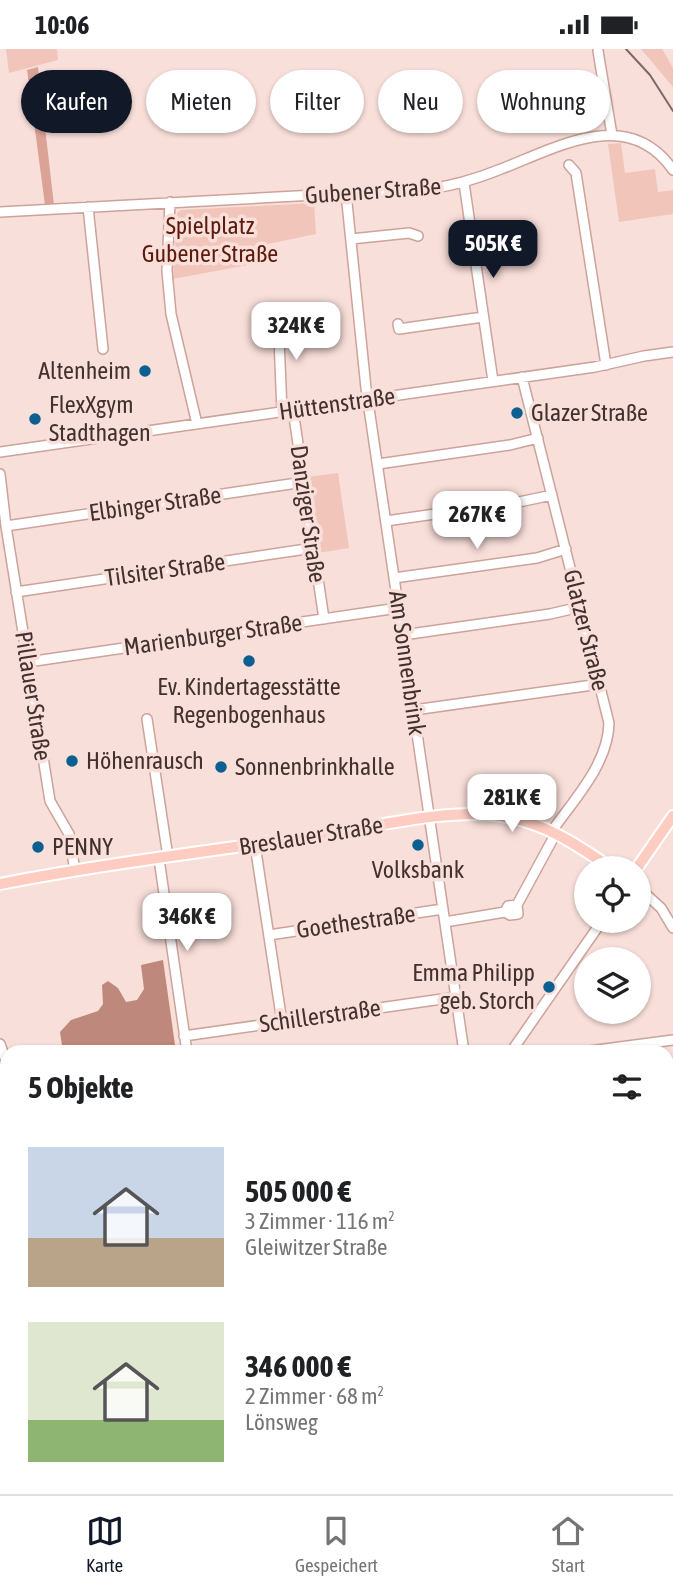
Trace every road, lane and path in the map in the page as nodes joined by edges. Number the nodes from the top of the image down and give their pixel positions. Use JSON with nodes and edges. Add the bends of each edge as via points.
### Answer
{"nodes":[{"id":1,"x":598,"y":51,"type":"dead end"},
{"id":2,"x":612,"y":135,"type":"junction"},
{"id":3,"x":569,"y":165,"type":"dead end"},
{"id":4,"x":673,"y":170,"type":"edge"},
{"id":5,"x":464,"y":183,"type":"junction"},
{"id":6,"x":346,"y":193,"type":"junction"},
{"id":7,"x":170,"y":202,"type":"junction"},
{"id":8,"x":88,"y":207,"type":"junction"},
{"id":9,"x":0,"y":212,"type":"edge"},
{"id":10,"x":418,"y":236,"type":"dead end"},
{"id":11,"x":351,"y":239,"type":"junction"},
{"id":12,"x":278,"y":314,"type":"dead end"},
{"id":13,"x":483,"y":317,"type":"junction"},
{"id":14,"x":398,"y":324,"type":"dead end"},
{"id":15,"x":103,"y":349,"type":"dead end"},
{"id":16,"x":673,"y":352,"type":"edge"},
{"id":17,"x":606,"y":365,"type":"junction"},
{"id":18,"x":522,"y":377,"type":"junction"},
{"id":19,"x":493,"y":381,"type":"junction"},
{"id":20,"x":368,"y":399,"type":"junction"},
{"id":21,"x":293,"y":410,"type":"junction"},
{"id":22,"x":282,"y":412,"type":"junction"},
{"id":23,"x":197,"y":424,"type":"junction"},
{"id":24,"x":538,"y":438,"type":"junction"},
{"id":25,"x":0,"y":452,"type":"edge"},
{"id":26,"x":378,"y":464,"type":"junction"},
{"id":27,"x":0,"y":474,"type":"edge"},
{"id":28,"x":304,"y":482,"type":"junction"},
{"id":29,"x":552,"y":495,"type":"junction"},
{"id":30,"x":386,"y":521,"type":"junction"},
{"id":31,"x":6,"y":526,"type":"junction"},
{"id":32,"x":313,"y":548,"type":"junction"},
{"id":33,"x":566,"y":549,"type":"junction"},
{"id":34,"x":394,"y":578,"type":"junction"},
{"id":35,"x":16,"y":592,"type":"junction"},
{"id":36,"x":580,"y":607,"type":"junction"},
{"id":37,"x":398,"y":608,"type":"junction"},
{"id":38,"x":324,"y":619,"type":"junction"},
{"id":39,"x":403,"y":635,"type":"junction"},
{"id":40,"x":28,"y":662,"type":"junction"},
{"id":41,"x":600,"y":684,"type":"junction"},
{"id":42,"x":414,"y":710,"type":"junction"},
{"id":43,"x":147,"y":719,"type":"dead end"},
{"id":44,"x":673,"y":816,"type":"edge"},
{"id":45,"x":429,"y":818,"type":"junction"},
{"id":46,"x":554,"y":832,"type":"junction"},
{"id":47,"x":255,"y":845,"type":"junction"},
{"id":48,"x":592,"y":856,"type":"edge"},
{"id":49,"x":645,"y":856,"type":"edge"},
{"id":50,"x":163,"y":858,"type":"junction"},
{"id":51,"x":75,"y":871,"type":"junction"},
{"id":52,"x":0,"y":884,"type":"edge"},
{"id":53,"x":651,"y":899,"type":"edge"},
{"id":54,"x":443,"y":909,"type":"junction"},
{"id":55,"x":445,"y":922,"type":"junction"},
{"id":56,"x":673,"y":927,"type":"edge"},
{"id":57,"x":593,"y":933,"type":"edge"},
{"id":58,"x":269,"y":935,"type":"junction"},
{"id":59,"x":456,"y":997,"type":"junction"},
{"id":60,"x":282,"y":1022,"type":"junction"},
{"id":61,"x":184,"y":1036,"type":"junction"},
{"id":62,"x":673,"y":1040,"type":"edge"},
{"id":63,"x":186,"y":1045,"type":"edge"},
{"id":64,"x":463,"y":1045,"type":"edge"},
{"id":65,"x":518,"y":1045,"type":"edge"},
{"id":66,"x":635,"y":1045,"type":"edge"}],
"edges":[{"from":1,"to":2,"type":"street"},
{"from":2,"to":4,"type":"street","via":[[649,147]]},
{"from":2,"to":5,"type":"street","name":"Gubener Straße","via":[[573,141]]},
{"from":3,"to":17,"type":"street","via":[[576,173]]},
{"from":5,"to":6,"type":"street","name":"Gubener Straße"},
{"from":5,"to":13,"type":"street"},
{"from":6,"to":7,"type":"street","name":"Gubener Straße"},
{"from":6,"to":11,"type":"street","name":"Am Sonnenbrink"},
{"from":7,"to":8,"type":"street","name":"Gubener Straße"},
{"from":7,"to":23,"type":"street","via":[[167,271],[171,314]]},
{"from":8,"to":9,"type":"street","name":"Gubener Straße"},
{"from":8,"to":15,"type":"street"},
{"from":10,"to":11,"type":"street"},
{"from":11,"to":20,"type":"street","name":"Am Sonnenbrink"},
{"from":12,"to":22,"type":"street"},
{"from":13,"to":14,"type":"street","via":[[399,329]]},
{"from":13,"to":19,"type":"street"},
{"from":16,"to":17,"type":"street","name":"Hüttenstraße"},
{"from":17,"to":18,"type":"street","name":"Hüttenstraße"},
{"from":18,"to":19,"type":"street","name":"Hüttenstraße"},
{"from":18,"to":24,"type":"street","name":"Glatzer Straße"},
{"from":19,"to":20,"type":"street","name":"Hüttenstraße"},
{"from":20,"to":21,"type":"street","name":"Hüttenstraße"},
{"from":20,"to":26,"type":"street","name":"Am Sonnenbrink"},
{"from":21,"to":22,"type":"street","name":"Hüttenstraße"},
{"from":21,"to":28,"type":"street","name":"Danziger Straße"},
{"from":22,"to":23,"type":"street","name":"Hüttenstraße"},
{"from":23,"to":25,"type":"street","name":"Hüttenstraße"},
{"from":24,"to":26,"type":"street"},
{"from":24,"to":29,"type":"street","name":"Glatzer Straße"},
{"from":26,"to":30,"type":"street","name":"Am Sonnenbrink"},
{"from":27,"to":31,"type":"street","name":"Pillauer Straße"},
{"from":28,"to":31,"type":"street","name":"Elbinger Straße"},
{"from":28,"to":32,"type":"street","name":"Danziger Straße"},
{"from":29,"to":30,"type":"street"},
{"from":29,"to":33,"type":"street","name":"Glatzer Straße"},
{"from":30,"to":34,"type":"street","name":"Am Sonnenbrink"},
{"from":31,"to":35,"type":"street","name":"Pillauer Straße"},
{"from":32,"to":35,"type":"street","name":"Tilsiter Straße"},
{"from":32,"to":38,"type":"street","name":"Danziger Straße"},
{"from":33,"to":34,"type":"street","via":[[537,558]]},
{"from":33,"to":36,"type":"street","name":"Glatzer Straße"},
{"from":34,"to":37,"type":"street","name":"Am Sonnenbrink"},
{"from":35,"to":40,"type":"street","name":"Pillauer Straße"},
{"from":36,"to":39,"type":"street"},
{"from":36,"to":41,"type":"street","name":"Glatzer Straße"},
{"from":37,"to":38,"type":"street","name":"Marienburger Straße"},
{"from":37,"to":39,"type":"street","name":"Am Sonnenbrink"},
{"from":38,"to":40,"type":"street","name":"Marienburger Straße"},
{"from":39,"to":42,"type":"street","name":"Am Sonnenbrink"},
{"from":40,"to":51,"type":"street","name":"Pillauer Straße","via":[[50,801],[69,834]]},
{"from":41,"to":42,"type":"street"},
{"from":41,"to":46,"type":"street","name":"Glatzer Straße","via":[[609,723],[606,747]]},
{"from":42,"to":45,"type":"street","name":"Am Sonnenbrink"},
{"from":43,"to":50,"type":"street"},
{"from":44,"to":49,"type":"main road"},
{"from":45,"to":46,"type":"main road","name":"Breslauer Straße","via":[[495,815]]},
{"from":45,"to":47,"type":"main road","name":"Breslauer Straße"},
{"from":45,"to":54,"type":"street","name":"Am Sonnenbrink"},
{"from":46,"to":48,"type":"main road","name":"Breslauer Straße"},
{"from":46,"to":55,"type":"street","name":"Glatzer Straße","via":[[517,905],[508,906],[505,912]]},
{"from":47,"to":50,"type":"main road","name":"Breslauer Straße"},
{"from":47,"to":58,"type":"street"},
{"from":50,"to":51,"type":"main road","name":"Breslauer Straße"},
{"from":50,"to":61,"type":"street"},
{"from":51,"to":52,"type":"main road","name":"Breslauer Straße"},
{"from":53,"to":56,"type":"street"},
{"from":54,"to":55,"type":"street","name":"Am Sonnenbrink"},
{"from":54,"to":58,"type":"street","name":"Goethestraße"},
{"from":55,"to":59,"type":"street","name":"Am Sonnenbrink"},
{"from":57,"to":65,"type":"street"},
{"from":58,"to":60,"type":"street"},
{"from":59,"to":60,"type":"street","name":"Schillerstraße"},
{"from":59,"to":64,"type":"street","name":"Am Sonnenbrink"},
{"from":60,"to":61,"type":"street","name":"Schillerstraße"},
{"from":61,"to":63,"type":"street"},
{"from":62,"to":66,"type":"street"}]}
